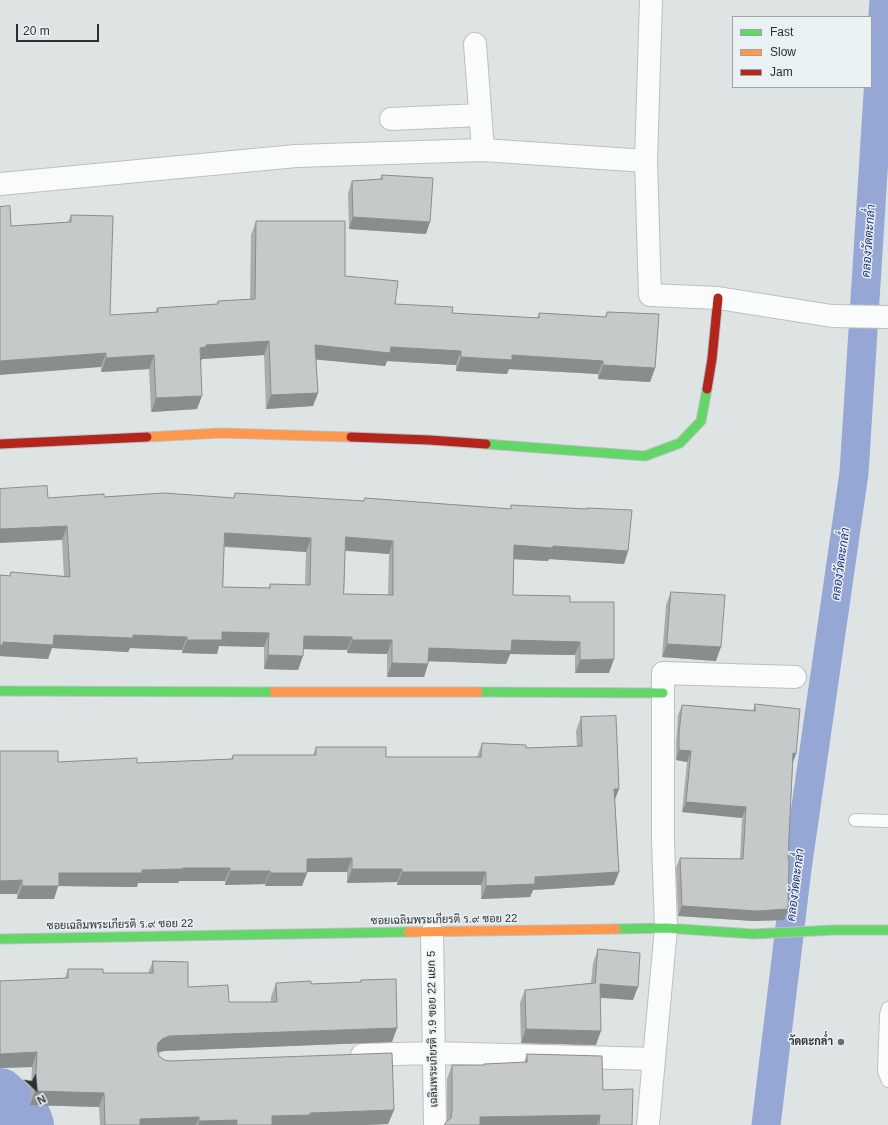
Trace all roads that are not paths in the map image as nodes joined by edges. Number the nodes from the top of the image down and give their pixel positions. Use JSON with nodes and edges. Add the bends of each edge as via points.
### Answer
{"nodes":[{"id":1,"x":651,"y":0,"type":"edge"},
{"id":2,"x":475,"y":44,"type":"dead end"},
{"id":3,"x":480,"y":115,"type":"junction"},
{"id":4,"x":391,"y":119,"type":"dead end"},
{"id":5,"x":483,"y":150,"type":"junction"},
{"id":6,"x":646,"y":161,"type":"junction"},
{"id":7,"x":0,"y":184,"type":"edge"},
{"id":8,"x":718,"y":298,"type":"junction"},
{"id":9,"x":888,"y":317,"type":"edge"},
{"id":10,"x":0,"y":444,"type":"edge"},
{"id":11,"x":795,"y":677,"type":"dead end"},
{"id":12,"x":0,"y":691,"type":"edge"},
{"id":13,"x":663,"y":693,"type":"junction"},
{"id":14,"x":855,"y":820,"type":"dead end"},
{"id":15,"x":888,"y":821,"type":"edge"},
{"id":16,"x":666,"y":928,"type":"junction"},
{"id":17,"x":888,"y":930,"type":"edge"},
{"id":18,"x":432,"y":932,"type":"junction"},
{"id":19,"x":0,"y":939,"type":"edge"},
{"id":20,"x":888,"y":1008,"type":"edge"},
{"id":21,"x":887,"y":1047,"type":"edge"},
{"id":22,"x":433,"y":1053,"type":"junction"},
{"id":23,"x":346,"y":1056,"type":"edge"},
{"id":24,"x":654,"y":1059,"type":"junction"},
{"id":25,"x":888,"y":1081,"type":"edge"},
{"id":26,"x":435,"y":1125,"type":"edge"},
{"id":27,"x":648,"y":1125,"type":"edge"}],
"edges":[{"from":1,"to":6,"type":"street"},
{"from":2,"to":3,"type":"street"},
{"from":3,"to":4,"type":"street"},
{"from":3,"to":5,"type":"street"},
{"from":5,"to":6,"type":"street"},
{"from":5,"to":7,"type":"street","via":[[296,156]]},
{"from":6,"to":8,"type":"street","via":[[650,295]]},
{"from":8,"to":9,"type":"street","via":[[832,316]]},
{"from":8,"to":10,"type":"street","via":[[712,359],[701,421],[680,443],[646,456],[430,440],[221,433]]},
{"from":11,"to":13,"type":"street","via":[[663,673]]},
{"from":12,"to":13,"type":"street"},
{"from":13,"to":16,"type":"street"},
{"from":14,"to":15,"type":"lane"},
{"from":16,"to":17,"type":"street","name":"ซอยเฉลิมพระเกียรติ ร.๙ ซอย 22","via":[[753,934]]},
{"from":16,"to":18,"type":"street","name":"ซอยเฉลิมพระเกียรติ ร.๙ ซอย 22"},
{"from":16,"to":24,"type":"street"},
{"from":18,"to":19,"type":"street","name":"ซอยเฉลิมพระเกียรติ ร.๙ ซอย 22"},
{"from":18,"to":22,"type":"street","name":"เฉลิมพระเกียรติ ร.9 ซอย 22 แยก 5"},
{"from":20,"to":21,"type":"lane"},
{"from":21,"to":25,"type":"lane","via":[[884,1071]]},
{"from":22,"to":23,"type":"street"},
{"from":22,"to":24,"type":"street"},
{"from":22,"to":26,"type":"street","name":"เฉลิมพระเกียรติ ร.9 ซอย 22 แยก 5"},
{"from":24,"to":27,"type":"street"}]}
